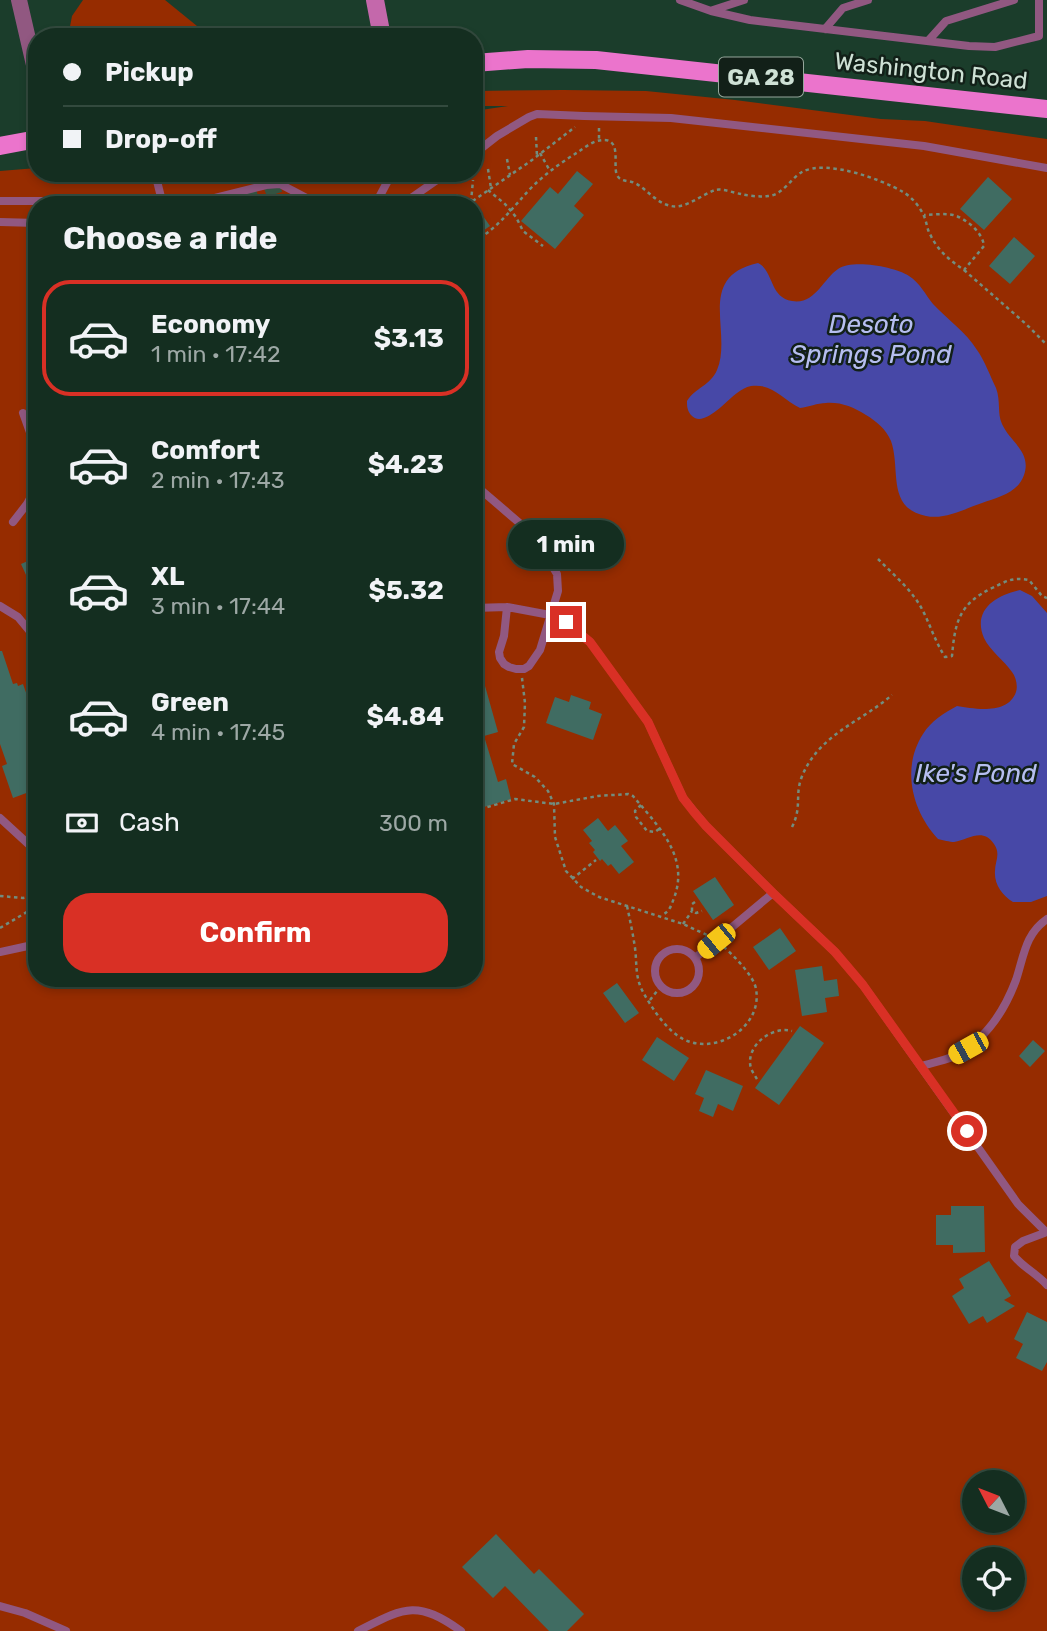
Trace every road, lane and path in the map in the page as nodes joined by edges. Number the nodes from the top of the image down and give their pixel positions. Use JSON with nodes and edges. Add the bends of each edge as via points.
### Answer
{"nodes":[{"id":1,"x":19,"y":0,"type":"edge"},
{"id":2,"x":374,"y":0,"type":"edge"},
{"id":3,"x":680,"y":0,"type":"edge"},
{"id":4,"x":704,"y":0,"type":"edge"},
{"id":5,"x":744,"y":0,"type":"edge"},
{"id":6,"x":869,"y":0,"type":"edge"},
{"id":7,"x":1014,"y":0,"type":"edge"},
{"id":8,"x":1039,"y":0,"type":"edge"},
{"id":9,"x":710,"y":11,"type":"junction"},
{"id":10,"x":380,"y":28,"type":"edge"},
{"id":11,"x":825,"y":29,"type":"junction"},
{"id":12,"x":28,"y":39,"type":"edge"},
{"id":13,"x":928,"y":41,"type":"junction"},
{"id":14,"x":483,"y":62,"type":"edge"},
{"id":15,"x":1047,"y":109,"type":"edge"},
{"id":16,"x":599,"y":116,"type":"junction"},
{"id":17,"x":536,"y":137,"type":"dead end"},
{"id":18,"x":28,"y":141,"type":"edge"},
{"id":19,"x":0,"y":146,"type":"edge"},
{"id":20,"x":483,"y":147,"type":"edge"},
{"id":21,"x":538,"y":155,"type":"junction"},
{"id":22,"x":507,"y":159,"type":"dead end"},
{"id":23,"x":1047,"y":168,"type":"edge"},
{"id":24,"x":488,"y":169,"type":"dead end"},
{"id":25,"x":550,"y":171,"type":"junction"},
{"id":26,"x":509,"y":175,"type":"junction"},
{"id":27,"x":434,"y":182,"type":"edge"},
{"id":28,"x":489,"y":189,"type":"junction"},
{"id":29,"x":457,"y":192,"type":"dead end"},
{"id":30,"x":223,"y":196,"type":"edge"},
{"id":31,"x":302,"y":196,"type":"edge"},
{"id":32,"x":414,"y":196,"type":"edge"},
{"id":33,"x":457,"y":196,"type":"edge"},
{"id":34,"x":479,"y":196,"type":"edge"},
{"id":35,"x":0,"y":201,"type":"edge"},
{"id":36,"x":28,"y":201,"type":"edge"},
{"id":37,"x":511,"y":212,"type":"junction"},
{"id":38,"x":924,"y":215,"type":"junction"},
{"id":39,"x":0,"y":222,"type":"edge"},
{"id":40,"x":28,"y":223,"type":"edge"},
{"id":41,"x":483,"y":236,"type":"edge"},
{"id":42,"x":543,"y":246,"type":"dead end"},
{"id":43,"x":964,"y":270,"type":"junction"},
{"id":44,"x":1047,"y":345,"type":"edge"},
{"id":45,"x":23,"y":413,"type":"dead end"},
{"id":46,"x":28,"y":427,"type":"edge"},
{"id":47,"x":483,"y":492,"type":"edge"},
{"id":48,"x":28,"y":502,"type":"edge"},
{"id":49,"x":13,"y":522,"type":"dead end"},
{"id":50,"x":878,"y":559,"type":"dead end"},
{"id":51,"x":1047,"y":598,"type":"edge"},
{"id":52,"x":0,"y":606,"type":"edge"},
{"id":53,"x":507,"y":607,"type":"junction"},
{"id":54,"x":483,"y":608,"type":"edge"},
{"id":55,"x":550,"y":615,"type":"junction"},
{"id":56,"x":28,"y":629,"type":"edge"},
{"id":57,"x":522,"y":676,"type":"dead end"},
{"id":58,"x":892,"y":695,"type":"dead end"},
{"id":59,"x":554,"y":804,"type":"junction"},
{"id":60,"x":641,"y":805,"type":"junction"},
{"id":61,"x":483,"y":808,"type":"edge"},
{"id":62,"x":0,"y":818,"type":"edge"},
{"id":63,"x":792,"y":827,"type":"dead end"},
{"id":64,"x":659,"y":828,"type":"junction"},
{"id":65,"x":28,"y":844,"type":"edge"},
{"id":66,"x":596,"y":860,"type":"dead end"},
{"id":67,"x":572,"y":879,"type":"junction"},
{"id":68,"x":773,"y":893,"type":"junction"},
{"id":69,"x":0,"y":896,"type":"edge"},
{"id":70,"x":28,"y":897,"type":"edge"},
{"id":71,"x":695,"y":902,"type":"dead end"},
{"id":72,"x":627,"y":906,"type":"junction"},
{"id":73,"x":28,"y":911,"type":"edge"},
{"id":74,"x":692,"y":911,"type":"junction"},
{"id":75,"x":702,"y":911,"type":"dead end"},
{"id":76,"x":660,"y":916,"type":"junction"},
{"id":77,"x":1047,"y":919,"type":"edge"},
{"id":78,"x":683,"y":923,"type":"junction"},
{"id":79,"x":0,"y":928,"type":"edge"},
{"id":80,"x":716,"y":941,"type":"junction"},
{"id":81,"x":28,"y":946,"type":"edge"},
{"id":82,"x":0,"y":952,"type":"edge"},
{"id":83,"x":695,"y":958,"type":"junction"},
{"id":84,"x":661,"y":986,"type":"junction"},
{"id":85,"x":649,"y":1001,"type":"junction"},
{"id":86,"x":792,"y":1031,"type":"dead end"},
{"id":87,"x":921,"y":1066,"type":"junction"},
{"id":88,"x":757,"y":1079,"type":"dead end"},
{"id":89,"x":1046,"y":1232,"type":"edge"},
{"id":90,"x":1047,"y":1285,"type":"edge"},
{"id":91,"x":0,"y":1606,"type":"edge"},
{"id":92,"x":66,"y":1631,"type":"edge"},
{"id":93,"x":358,"y":1631,"type":"edge"},
{"id":94,"x":461,"y":1631,"type":"edge"}],
"edges":[{"from":1,"to":12,"type":"street"},
{"from":2,"to":10,"type":"street"},
{"from":3,"to":9,"type":"lane"},
{"from":4,"to":9,"type":"lane"},
{"from":5,"to":9,"type":"lane"},
{"from":6,"to":11,"type":"lane","via":[[843,8]]},
{"from":7,"to":13,"type":"lane","via":[[946,21]]},
{"from":8,"to":13,"type":"lane","via":[[1039,36],[986,48]]},
{"from":9,"to":11,"type":"lane"},
{"from":11,"to":13,"type":"lane"},
{"from":14,"to":15,"type":"main road","name":"Washington Road","number":"GA 28","via":[[596,60]]},
{"from":16,"to":20,"type":"lane","via":[[537,114]]},
{"from":16,"to":21,"type":"path","via":[[570,130]]},
{"from":16,"to":23,"type":"lane","via":[[671,118],[925,146]]},
{"from":17,"to":21,"type":"path"},
{"from":18,"to":19,"type":"main road"},
{"from":21,"to":25,"type":"path"},
{"from":21,"to":26,"type":"path"},
{"from":22,"to":26,"type":"path"},
{"from":24,"to":28,"type":"path"},
{"from":25,"to":37,"type":"path"},
{"from":25,"to":38,"type":"path","via":[[594,142],[605,141],[616,150],[619,178],[674,207],[715,190],[771,196],[804,171],[824,167],[901,190]]},
{"from":26,"to":28,"type":"path"},
{"from":27,"to":32,"type":"lane"},
{"from":28,"to":34,"type":"path"},
{"from":28,"to":37,"type":"path"},
{"from":29,"to":33,"type":"path"},
{"from":30,"to":31,"type":"lane","via":[[279,184]]},
{"from":35,"to":36,"type":"lane"},
{"from":37,"to":41,"type":"path"},
{"from":37,"to":42,"type":"path","via":[[523,231]]},
{"from":38,"to":43,"type":"path","via":[[941,251]]},
{"from":38,"to":43,"type":"path","via":[[955,216],[979,233],[984,246]]},
{"from":39,"to":40,"type":"lane"},
{"from":43,"to":44,"type":"path"},
{"from":45,"to":46,"type":"lane"},
{"from":47,"to":55,"type":"lane","via":[[523,526],[549,559],[558,583]]},
{"from":48,"to":49,"type":"lane"},
{"from":50,"to":51,"type":"path","via":[[922,609],[945,657],[952,656],[954,635],[966,605],[978,595],[1015,578],[1029,580]]},
{"from":52,"to":56,"type":"lane"},
{"from":53,"to":54,"type":"lane"},
{"from":53,"to":55,"type":"lane"},
{"from":53,"to":55,"type":"lane","via":[[499,652],[503,664],[516,669],[524,669],[535,658]]},
{"from":55,"to":68,"type":"lane","via":[[590,642],[648,722],[683,798]]},
{"from":57,"to":59,"type":"path","via":[[524,727],[514,744],[512,764],[535,777]]},
{"from":58,"to":63,"type":"path","via":[[818,751],[801,779],[799,809]]},
{"from":59,"to":60,"type":"path","via":[[628,794]]},
{"from":59,"to":61,"type":"path","via":[[515,799]]},
{"from":59,"to":67,"type":"path","via":[[555,837]]},
{"from":60,"to":64,"type":"path"},
{"from":60,"to":64,"type":"path","via":[[636,817],[647,831]]},
{"from":62,"to":65,"type":"lane"},
{"from":64,"to":76,"type":"path","via":[[678,869],[677,892],[670,909]]},
{"from":66,"to":67,"type":"path"},
{"from":67,"to":72,"type":"path","via":[[599,897]]},
{"from":68,"to":80,"type":"lane"},
{"from":68,"to":87,"type":"lane","via":[[835,952]]},
{"from":69,"to":70,"type":"path"},
{"from":71,"to":74,"type":"path"},
{"from":72,"to":76,"type":"path"},
{"from":72,"to":85,"type":"path","via":[[637,977]]},
{"from":73,"to":79,"type":"path"},
{"from":74,"to":75,"type":"path"},
{"from":74,"to":78,"type":"path"},
{"from":76,"to":78,"type":"path"},
{"from":77,"to":87,"type":"lane","via":[[1025,945],[1016,980],[997,1019],[968,1048]]},
{"from":78,"to":80,"type":"path"},
{"from":80,"to":83,"type":"lane"},
{"from":80,"to":85,"type":"path","via":[[757,990],[753,1014],[740,1032],[720,1041],[692,1042],[673,1031]]},
{"from":81,"to":82,"type":"lane"},
{"from":83,"to":84,"type":"lane","via":[[699,972],[694,986],[674,993]]},
{"from":83,"to":84,"type":"lane","via":[[677,949],[663,954],[655,973]]},
{"from":84,"to":85,"type":"path"},
{"from":86,"to":88,"type":"path","via":[[780,1030],[752,1051],[751,1070]]},
{"from":87,"to":89,"type":"lane","via":[[1017,1204]]},
{"from":89,"to":90,"type":"lane","via":[[1023,1241],[1015,1247],[1014,1256]]},
{"from":91,"to":92,"type":"lane"},
{"from":93,"to":94,"type":"lane","via":[[413,1609],[446,1620]]}]}
